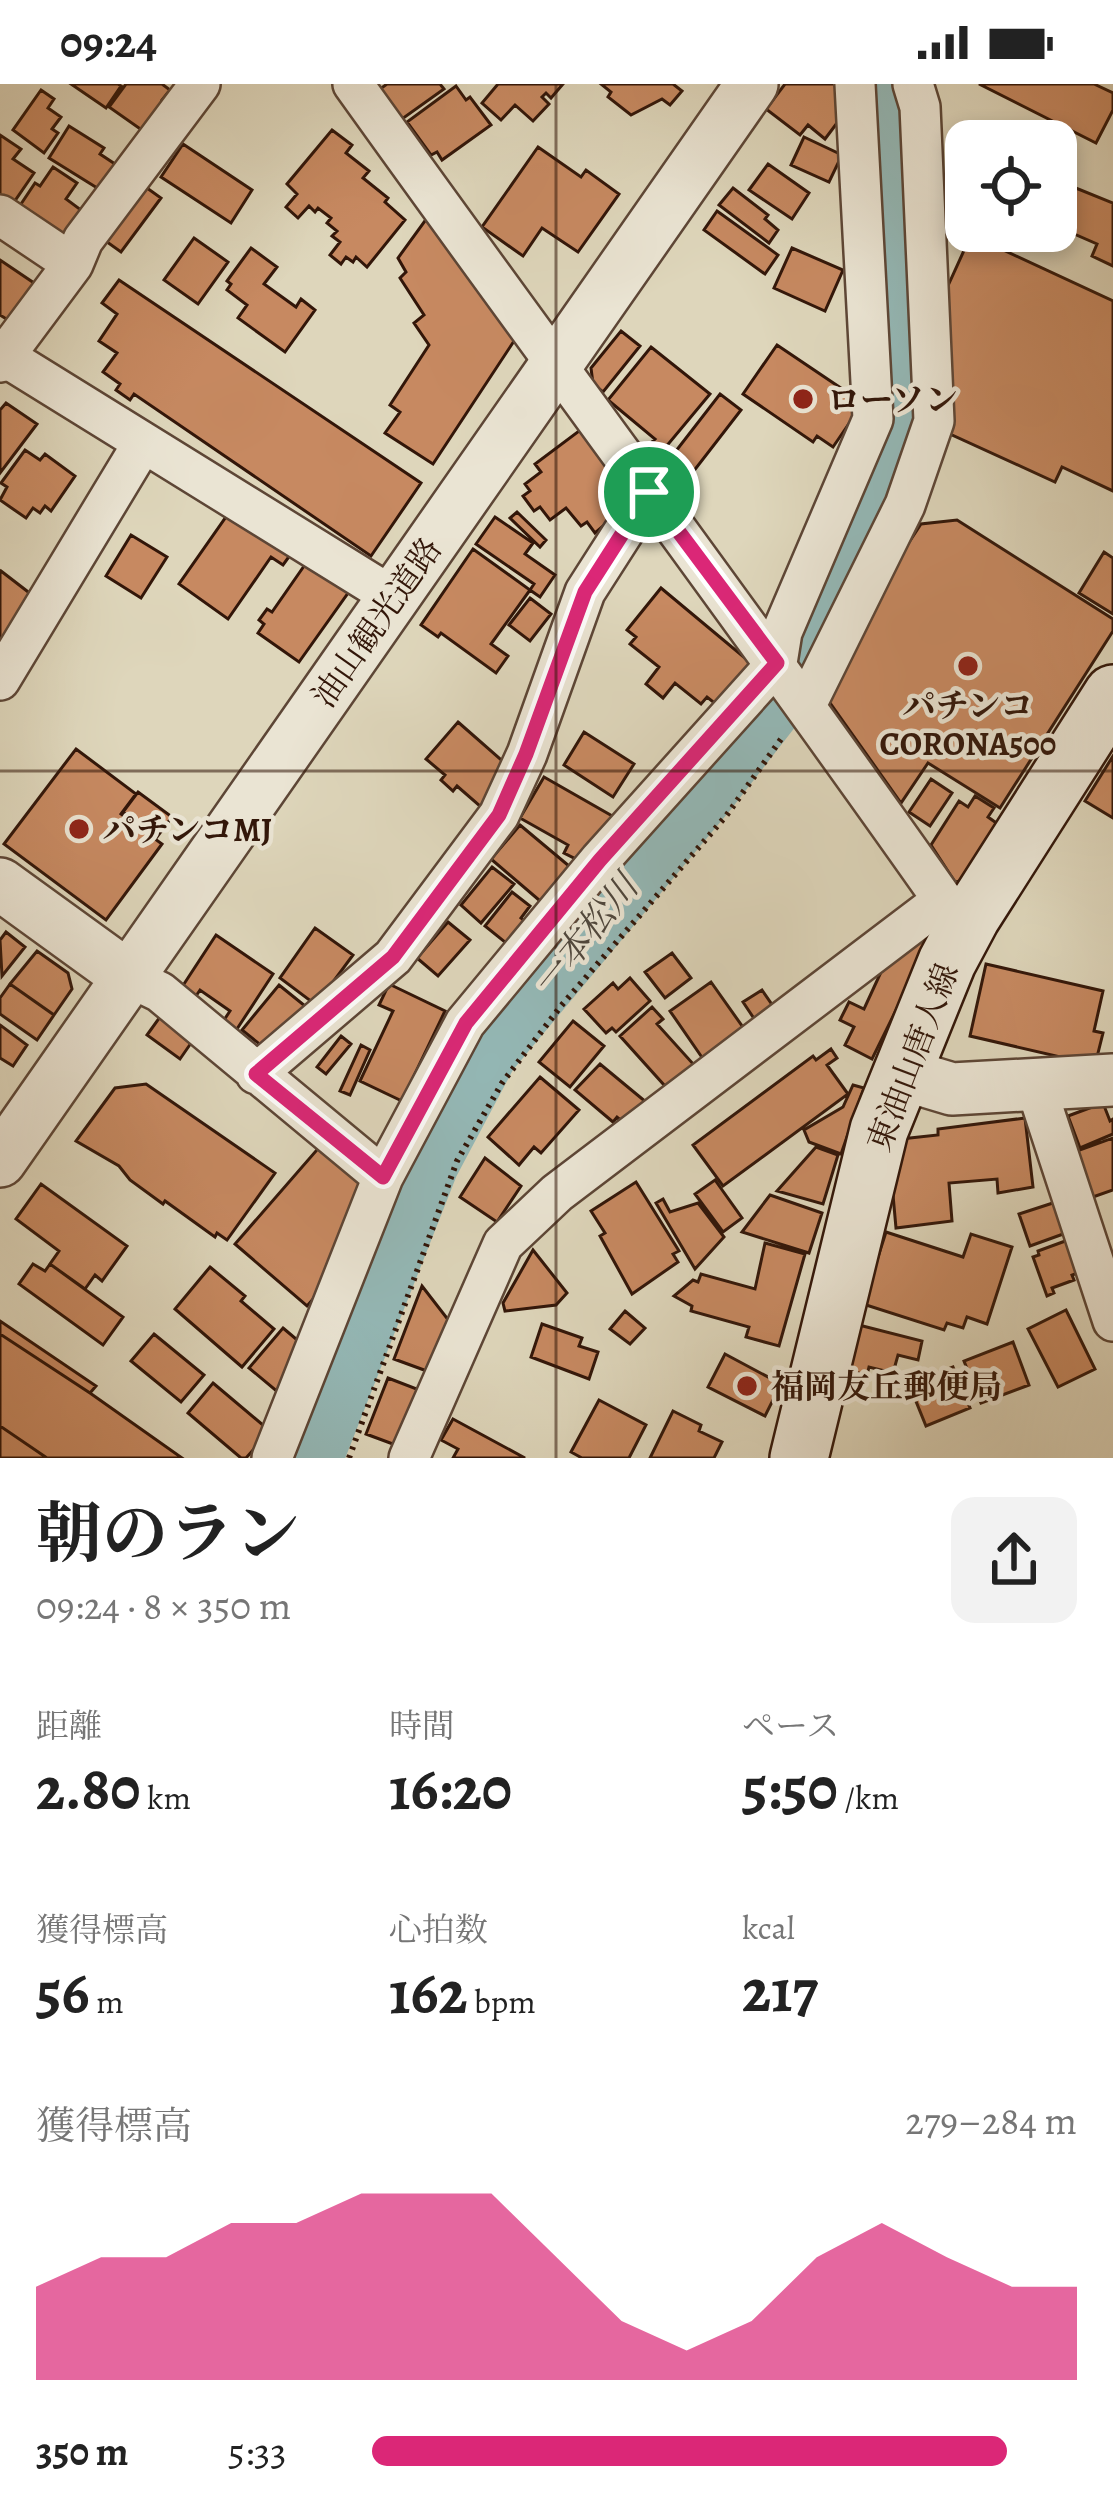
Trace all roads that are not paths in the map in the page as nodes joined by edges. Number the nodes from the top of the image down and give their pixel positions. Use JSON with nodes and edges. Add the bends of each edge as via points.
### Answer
{"nodes":[{"id":1,"x":200,"y":84,"type":"edge"},
{"id":2,"x":352,"y":84,"type":"edge"},
{"id":3,"x":752,"y":84,"type":"edge"},
{"id":4,"x":855,"y":84,"type":"edge"},
{"id":5,"x":914,"y":84,"type":"edge"},
{"id":6,"x":0,"y":215,"type":"edge"},
{"id":7,"x":73,"y":264,"type":"junction"},
{"id":8,"x":2,"y":359,"type":"edge"},
{"id":9,"x":554,"y":367,"type":"junction"},
{"id":10,"x":143,"y":442,"type":"junction"},
{"id":11,"x":649,"y":492,"type":"junction"},
{"id":12,"x":393,"y":597,"type":"junction"},
{"id":13,"x":777,"y":663,"type":"junction"},
{"id":14,"x":0,"y":680,"type":"edge"},
{"id":15,"x":1113,"y":694,"type":"edge"},
{"id":16,"x":804,"y":702,"type":"junction"},
{"id":17,"x":0,"y":884,"type":"edge"},
{"id":18,"x":957,"y":909,"type":"junction"},
{"id":19,"x":127,"y":976,"type":"junction"},
{"id":20,"x":256,"y":1074,"type":"junction"},
{"id":21,"x":902,"y":1074,"type":"junction"},
{"id":22,"x":1113,"y":1080,"type":"edge"},
{"id":23,"x":1036,"y":1087,"type":"junction"},
{"id":24,"x":0,"y":1161,"type":"edge"},
{"id":25,"x":383,"y":1177,"type":"junction"},
{"id":26,"x":1113,"y":1322,"type":"edge"},
{"id":27,"x":272,"y":1458,"type":"edge"},
{"id":28,"x":409,"y":1458,"type":"edge"},
{"id":29,"x":799,"y":1458,"type":"edge"}],
"edges":[{"from":1,"to":7,"type":"street","via":[[82,240]]},
{"from":2,"to":9,"type":"street"},
{"from":3,"to":9,"type":"street","name":"油山観光道路"},
{"from":4,"to":13,"type":"street","via":[[873,419],[782,632]]},
{"from":5,"to":16,"type":"street","via":[[934,421],[905,505]]},
{"from":6,"to":7,"type":"street"},
{"from":7,"to":8,"type":"street"},
{"from":8,"to":10,"type":"street"},
{"from":9,"to":11,"type":"street"},
{"from":9,"to":12,"type":"street","name":"油山観光道路"},
{"from":10,"to":12,"type":"street"},
{"from":10,"to":14,"type":"street"},
{"from":11,"to":13,"type":"street"},
{"from":11,"to":20,"type":"street","via":[[585,592],[499,815],[393,957]]},
{"from":12,"to":19,"type":"street","name":"油山観光道路"},
{"from":13,"to":16,"type":"street"},
{"from":13,"to":25,"type":"street","via":[[466,1023]]},
{"from":15,"to":18,"type":"main road","name":"東油山唐人線"},
{"from":16,"to":18,"type":"street"},
{"from":17,"to":19,"type":"street"},
{"from":18,"to":21,"type":"main road","name":"東油山唐人線","via":[[947,962]]},
{"from":18,"to":28,"type":"street","via":[[557,1192],[503,1244]]},
{"from":19,"to":20,"type":"street","via":[[160,992]]},
{"from":19,"to":24,"type":"street","name":"油山観光道路"},
{"from":20,"to":25,"type":"street"},
{"from":21,"to":23,"type":"street","via":[[952,1089]]},
{"from":21,"to":29,"type":"main road","name":"東油山唐人線","via":[[879,1130]]},
{"from":22,"to":23,"type":"street"},
{"from":23,"to":26,"type":"street"},
{"from":25,"to":27,"type":"street"}]}
